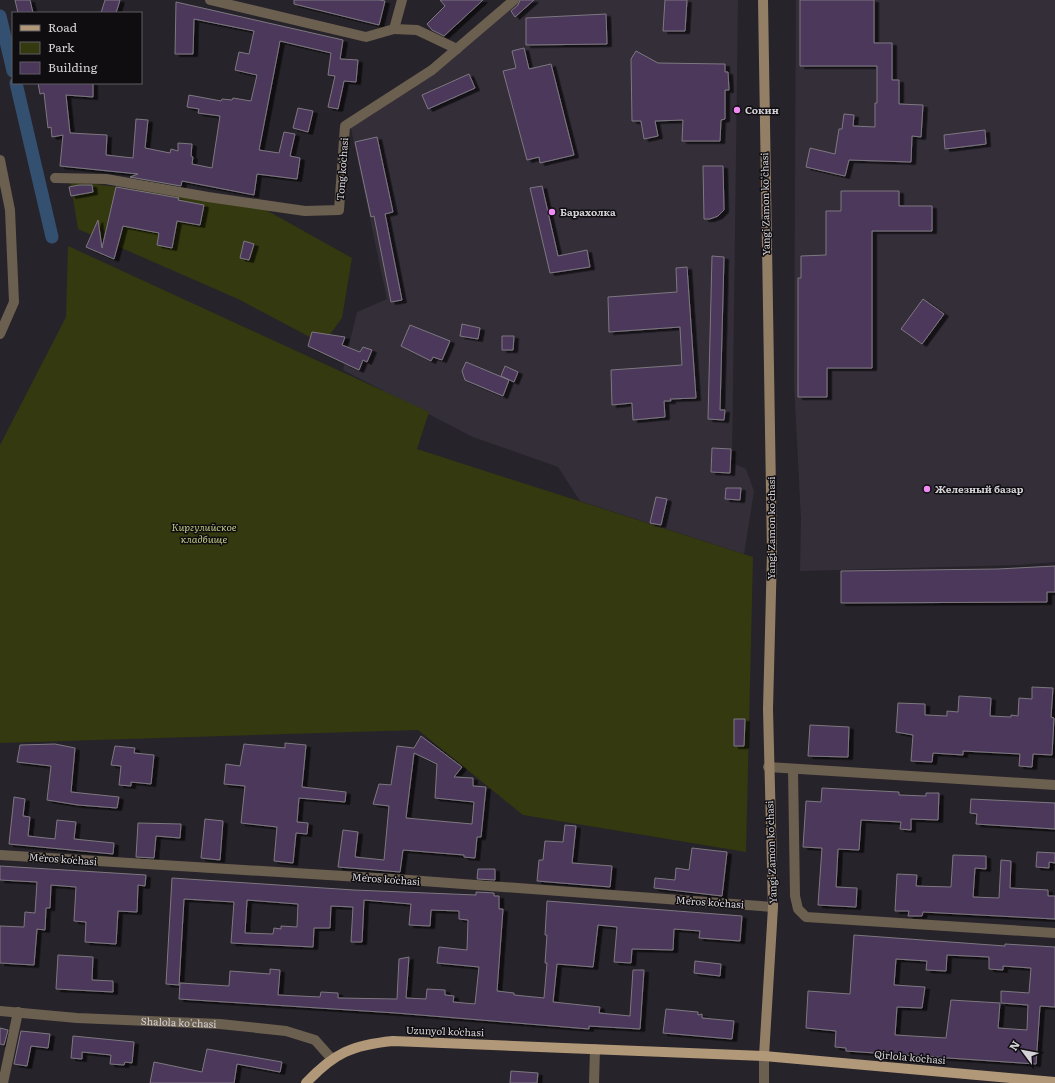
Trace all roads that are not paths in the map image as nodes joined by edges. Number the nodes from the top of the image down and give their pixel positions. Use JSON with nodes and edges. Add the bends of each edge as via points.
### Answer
{"nodes":[{"id":1,"x":210,"y":0,"type":"edge"},
{"id":2,"x":402,"y":0,"type":"edge"},
{"id":3,"x":514,"y":0,"type":"edge"},
{"id":4,"x":763,"y":0,"type":"edge"},
{"id":5,"x":394,"y":29,"type":"junction"},
{"id":6,"x":457,"y":49,"type":"junction"},
{"id":7,"x":0,"y":160,"type":"edge"},
{"id":8,"x":55,"y":178,"type":"dead end"},
{"id":9,"x":0,"y":206,"type":"edge"},
{"id":10,"x":10,"y":210,"type":"junction"},
{"id":11,"x":0,"y":334,"type":"edge"},
{"id":12,"x":768,"y":767,"type":"junction"},
{"id":13,"x":793,"y":769,"type":"junction"},
{"id":14,"x":1055,"y":786,"type":"edge"},
{"id":15,"x":0,"y":855,"type":"edge"},
{"id":16,"x":773,"y":907,"type":"junction"},
{"id":17,"x":1055,"y":933,"type":"edge"},
{"id":18,"x":0,"y":1011,"type":"edge"},
{"id":19,"x":18,"y":1012,"type":"junction"},
{"id":20,"x":595,"y":1049,"type":"junction"},
{"id":21,"x":764,"y":1056,"type":"junction"},
{"id":22,"x":331,"y":1058,"type":"junction"},
{"id":23,"x":982,"y":1080,"type":"edge"},
{"id":24,"x":1055,"y":1082,"type":"edge"},
{"id":25,"x":3,"y":1083,"type":"edge"},
{"id":26,"x":306,"y":1083,"type":"edge"},
{"id":27,"x":594,"y":1083,"type":"edge"},
{"id":28,"x":764,"y":1083,"type":"edge"}],
"edges":[{"from":1,"to":5,"type":"street","via":[[366,37]]},
{"from":2,"to":5,"type":"street"},
{"from":3,"to":6,"type":"street","name":"Tong koʻchasi"},
{"from":4,"to":12,"type":"street","name":"Yangi Zamon ko'chasi","via":[[772,552]]},
{"from":5,"to":6,"type":"street","via":[[417,30]]},
{"from":6,"to":8,"type":"street","name":"Tong koʻchasi","via":[[432,70],[345,126],[339,210],[305,211],[106,179]]},
{"from":7,"to":10,"type":"street"},
{"from":9,"to":10,"type":"street"},
{"from":10,"to":11,"type":"street","via":[[14,302]]},
{"from":12,"to":13,"type":"street"},
{"from":12,"to":16,"type":"street","name":"Yangi Zamon ko'chasi"},
{"from":13,"to":14,"type":"street"},
{"from":13,"to":17,"type":"street","via":[[795,896],[798,909],[806,917]]},
{"from":15,"to":16,"type":"street","name":"Meʻros koʻchasi","via":[[432,882]]},
{"from":16,"to":21,"type":"street","name":"Yangi Zamon ko'chasi"},
{"from":18,"to":19,"type":"street","name":"Shalola ko'chasi"},
{"from":19,"to":22,"type":"street","name":"Shalola ko'chasi","via":[[77,1018],[220,1024],[286,1031],[315,1040]]},
{"from":19,"to":25,"type":"street"},
{"from":20,"to":21,"type":"main road","name":"Uzunyoʻl koʻchasi"},
{"from":20,"to":22,"type":"main road","name":"Uzunyoʻl koʻchasi","via":[[393,1041],[361,1046]]},
{"from":20,"to":27,"type":"street"},
{"from":21,"to":23,"type":"main road","name":"Qirlola koʻchasi"},
{"from":21,"to":28,"type":"street"},
{"from":22,"to":26,"type":"main road","name":"Uzunyoʻl koʻchasi"},
{"from":23,"to":24,"type":"main road","name":"Qirlola koʻchasi"}]}
